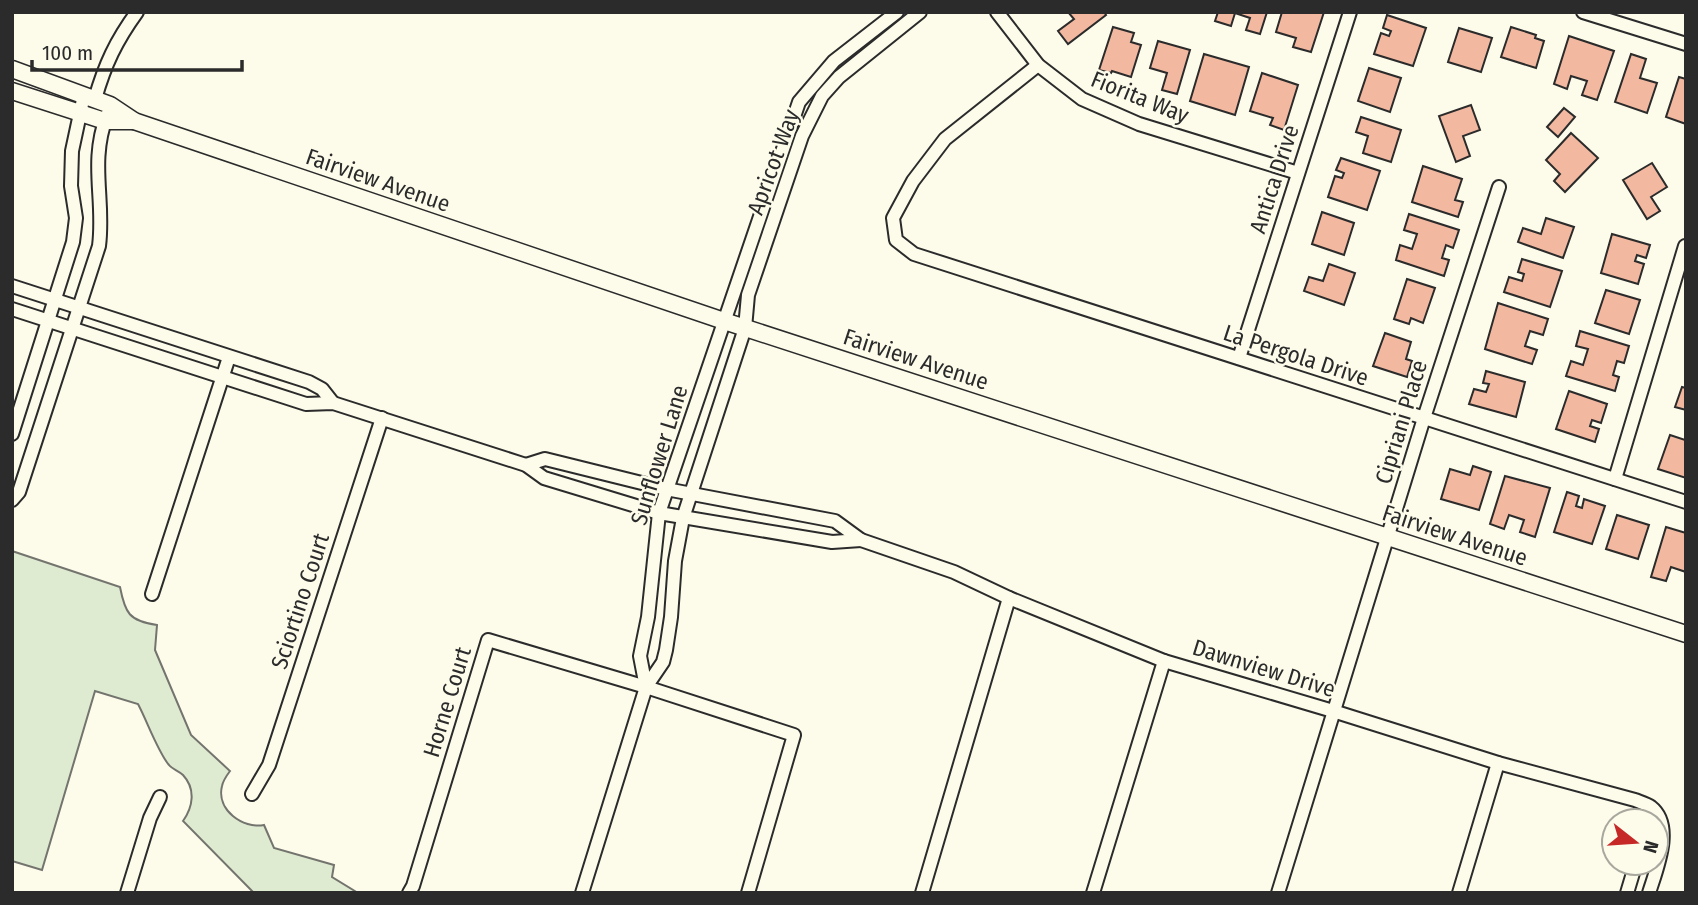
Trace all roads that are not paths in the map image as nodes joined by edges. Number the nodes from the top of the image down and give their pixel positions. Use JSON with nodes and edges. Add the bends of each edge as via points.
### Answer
{"nodes":[{"id":1,"x":137,"y":12,"type":"edge"},
{"id":2,"x":897,"y":12,"type":"edge"},
{"id":3,"x":920,"y":12,"type":"edge"},
{"id":4,"x":997,"y":12,"type":"edge"},
{"id":5,"x":1350,"y":12,"type":"edge"},
{"id":6,"x":1583,"y":12,"type":"edge"},
{"id":7,"x":1686,"y":44,"type":"edge"},
{"id":8,"x":1038,"y":65,"type":"junction"},
{"id":9,"x":12,"y":69,"type":"edge"},
{"id":10,"x":12,"y":91,"type":"edge"},
{"id":11,"x":89,"y":97,"type":"junction"},
{"id":12,"x":107,"y":113,"type":"junction"},
{"id":13,"x":80,"y":114,"type":"junction"},
{"id":14,"x":1298,"y":173,"type":"junction"},
{"id":15,"x":1499,"y":187,"type":"dead end"},
{"id":16,"x":1685,"y":246,"type":"edge"},
{"id":17,"x":12,"y":286,"type":"edge"},
{"id":18,"x":56,"y":299,"type":"junction"},
{"id":19,"x":79,"y":307,"type":"junction"},
{"id":20,"x":12,"y":309,"type":"edge"},
{"id":21,"x":50,"y":321,"type":"junction"},
{"id":22,"x":724,"y":321,"type":"junction"},
{"id":23,"x":746,"y":328,"type":"junction"},
{"id":24,"x":73,"y":329,"type":"junction"},
{"id":25,"x":229,"y":357,"type":"junction"},
{"id":26,"x":1239,"y":358,"type":"junction"},
{"id":27,"x":223,"y":379,"type":"junction"},
{"id":28,"x":333,"y":403,"type":"junction"},
{"id":29,"x":382,"y":418,"type":"junction"},
{"id":30,"x":1424,"y":418,"type":"junction"},
{"id":31,"x":12,"y":434,"type":"edge"},
{"id":32,"x":526,"y":465,"type":"junction"},
{"id":33,"x":1615,"y":479,"type":"junction"},
{"id":34,"x":666,"y":489,"type":"junction"},
{"id":35,"x":690,"y":493,"type":"junction"},
{"id":36,"x":12,"y":500,"type":"edge"},
{"id":37,"x":1686,"y":502,"type":"edge"},
{"id":38,"x":659,"y":513,"type":"junction"},
{"id":39,"x":683,"y":518,"type":"junction"},
{"id":40,"x":1387,"y":537,"type":"junction"},
{"id":41,"x":861,"y":540,"type":"junction"},
{"id":42,"x":152,"y":594,"type":"dead end"},
{"id":43,"x":1009,"y":598,"type":"junction"},
{"id":44,"x":1686,"y":634,"type":"edge"},
{"id":45,"x":1164,"y":661,"type":"junction"},
{"id":46,"x":646,"y":687,"type":"junction"},
{"id":47,"x":1333,"y":710,"type":"junction"},
{"id":48,"x":1498,"y":764,"type":"junction"},
{"id":49,"x":252,"y":794,"type":"dead end"},
{"id":50,"x":160,"y":797,"type":"dead end"},
{"id":51,"x":1651,"y":807,"type":"edge"},
{"id":52,"x":127,"y":893,"type":"edge"},
{"id":53,"x":409,"y":893,"type":"edge"},
{"id":54,"x":582,"y":893,"type":"edge"},
{"id":55,"x":748,"y":893,"type":"edge"},
{"id":56,"x":922,"y":893,"type":"edge"},
{"id":57,"x":1093,"y":893,"type":"edge"},
{"id":58,"x":1278,"y":893,"type":"edge"},
{"id":59,"x":1459,"y":893,"type":"edge"}],
"edges":[{"from":1,"to":11,"type":"street"},
{"from":2,"to":22,"type":"street","name":"Apricot Way","via":[[834,61],[799,102]]},
{"from":3,"to":23,"type":"street","name":"Apricot Way","via":[[839,77],[817,105],[802,136],[748,295]]},
{"from":4,"to":8,"type":"street","name":"Fiorita Way"},
{"from":5,"to":14,"type":"street","name":"Antica Drive"},
{"from":6,"to":7,"type":"street"},
{"from":8,"to":14,"type":"street","name":"Fiorita Way","via":[[1082,99],[1139,124]]},
{"from":8,"to":26,"type":"street","name":"La Pergola Drive","via":[[945,139],[913,181],[893,218],[896,240],[914,254]]},
{"from":9,"to":11,"type":"street","name":"Fairview Avenue"},
{"from":10,"to":13,"type":"street","name":"Fairview Avenue"},
{"from":11,"to":12,"type":"street","name":"Fairview Avenue"},
{"from":11,"to":13,"type":"street"},
{"from":12,"to":13,"type":"street","name":"Fairview Avenue"},
{"from":12,"to":19,"type":"street","via":[[97,177],[103,221]]},
{"from":12,"to":22,"type":"street","name":"Fairview Avenue"},
{"from":13,"to":18,"type":"street","via":[[72,151],[73,242]]},
{"from":14,"to":26,"type":"street","name":"Antica Drive"},
{"from":15,"to":30,"type":"street","name":"Cipriani Place"},
{"from":16,"to":33,"type":"street"},
{"from":17,"to":18,"type":"street","name":"Dawnview Drive"},
{"from":18,"to":19,"type":"street","name":"Dawnview Drive"},
{"from":18,"to":21,"type":"street"},
{"from":19,"to":24,"type":"street"},
{"from":19,"to":25,"type":"street","name":"Dawnview Drive"},
{"from":20,"to":21,"type":"street","name":"Dawnview Drive"},
{"from":21,"to":24,"type":"street","name":"Dawnview Drive"},
{"from":21,"to":31,"type":"street"},
{"from":22,"to":23,"type":"street","name":"Fairview Avenue"},
{"from":22,"to":34,"type":"street","name":"Sunflower Lane"},
{"from":23,"to":35,"type":"street","name":"Sunflower Lane"},
{"from":23,"to":40,"type":"street","name":"Fairview Avenue"},
{"from":24,"to":27,"type":"street","name":"Dawnview Drive"},
{"from":24,"to":36,"type":"street","via":[[19,492]]},
{"from":25,"to":27,"type":"street"},
{"from":25,"to":28,"type":"street","name":"Dawnview Drive","via":[[309,382]]},
{"from":26,"to":30,"type":"street","name":"La Pergola Drive"},
{"from":27,"to":28,"type":"street","name":"Dawnview Drive","via":[[306,404]]},
{"from":27,"to":42,"type":"street"},
{"from":28,"to":29,"type":"street","name":"Dawnview Drive"},
{"from":29,"to":32,"type":"street","name":"Dawnview Drive"},
{"from":29,"to":49,"type":"street","name":"Sciortino Court","via":[[269,765]]},
{"from":30,"to":33,"type":"street","name":"La Pergola Drive"},
{"from":30,"to":40,"type":"street","name":"Cipriani Place"},
{"from":32,"to":34,"type":"street","name":"Dawnview Drive","via":[[545,459]]},
{"from":32,"to":38,"type":"street","name":"Dawnview Drive","via":[[544,478]]},
{"from":33,"to":37,"type":"street","name":"La Pergola Drive"},
{"from":34,"to":35,"type":"street","name":"Dawnview Drive"},
{"from":34,"to":38,"type":"street","name":"Sunflower Lane"},
{"from":35,"to":39,"type":"street","name":"Sunflower Lane"},
{"from":35,"to":41,"type":"street","name":"Dawnview Drive","via":[[835,521]]},
{"from":38,"to":39,"type":"street","name":"Dawnview Drive"},
{"from":38,"to":46,"type":"street","name":"Sunflower Lane","via":[[640,656]]},
{"from":39,"to":41,"type":"street","name":"Dawnview Drive","via":[[832,542]]},
{"from":39,"to":46,"type":"street","name":"Sunflower Lane","via":[[666,650]]},
{"from":40,"to":44,"type":"street","name":"Fairview Avenue"},
{"from":40,"to":47,"type":"street","name":"Cipriani Place"},
{"from":41,"to":43,"type":"street","name":"Dawnview Drive","via":[[954,572]]},
{"from":43,"to":45,"type":"street","name":"Dawnview Drive"},
{"from":43,"to":56,"type":"street"},
{"from":45,"to":47,"type":"street","name":"Dawnview Drive"},
{"from":45,"to":57,"type":"street"},
{"from":46,"to":53,"type":"street","name":"Horne Court","via":[[488,640]]},
{"from":46,"to":54,"type":"street","name":"Sunflower Lane"},
{"from":46,"to":55,"type":"street","via":[[794,735]]},
{"from":47,"to":48,"type":"street","name":"Dawnview Drive"},
{"from":47,"to":58,"type":"street","name":"Cipriani Place"},
{"from":48,"to":51,"type":"street","name":"Dawnview Drive"},
{"from":48,"to":59,"type":"street"},
{"from":50,"to":52,"type":"street","via":[[149,818]]}]}
